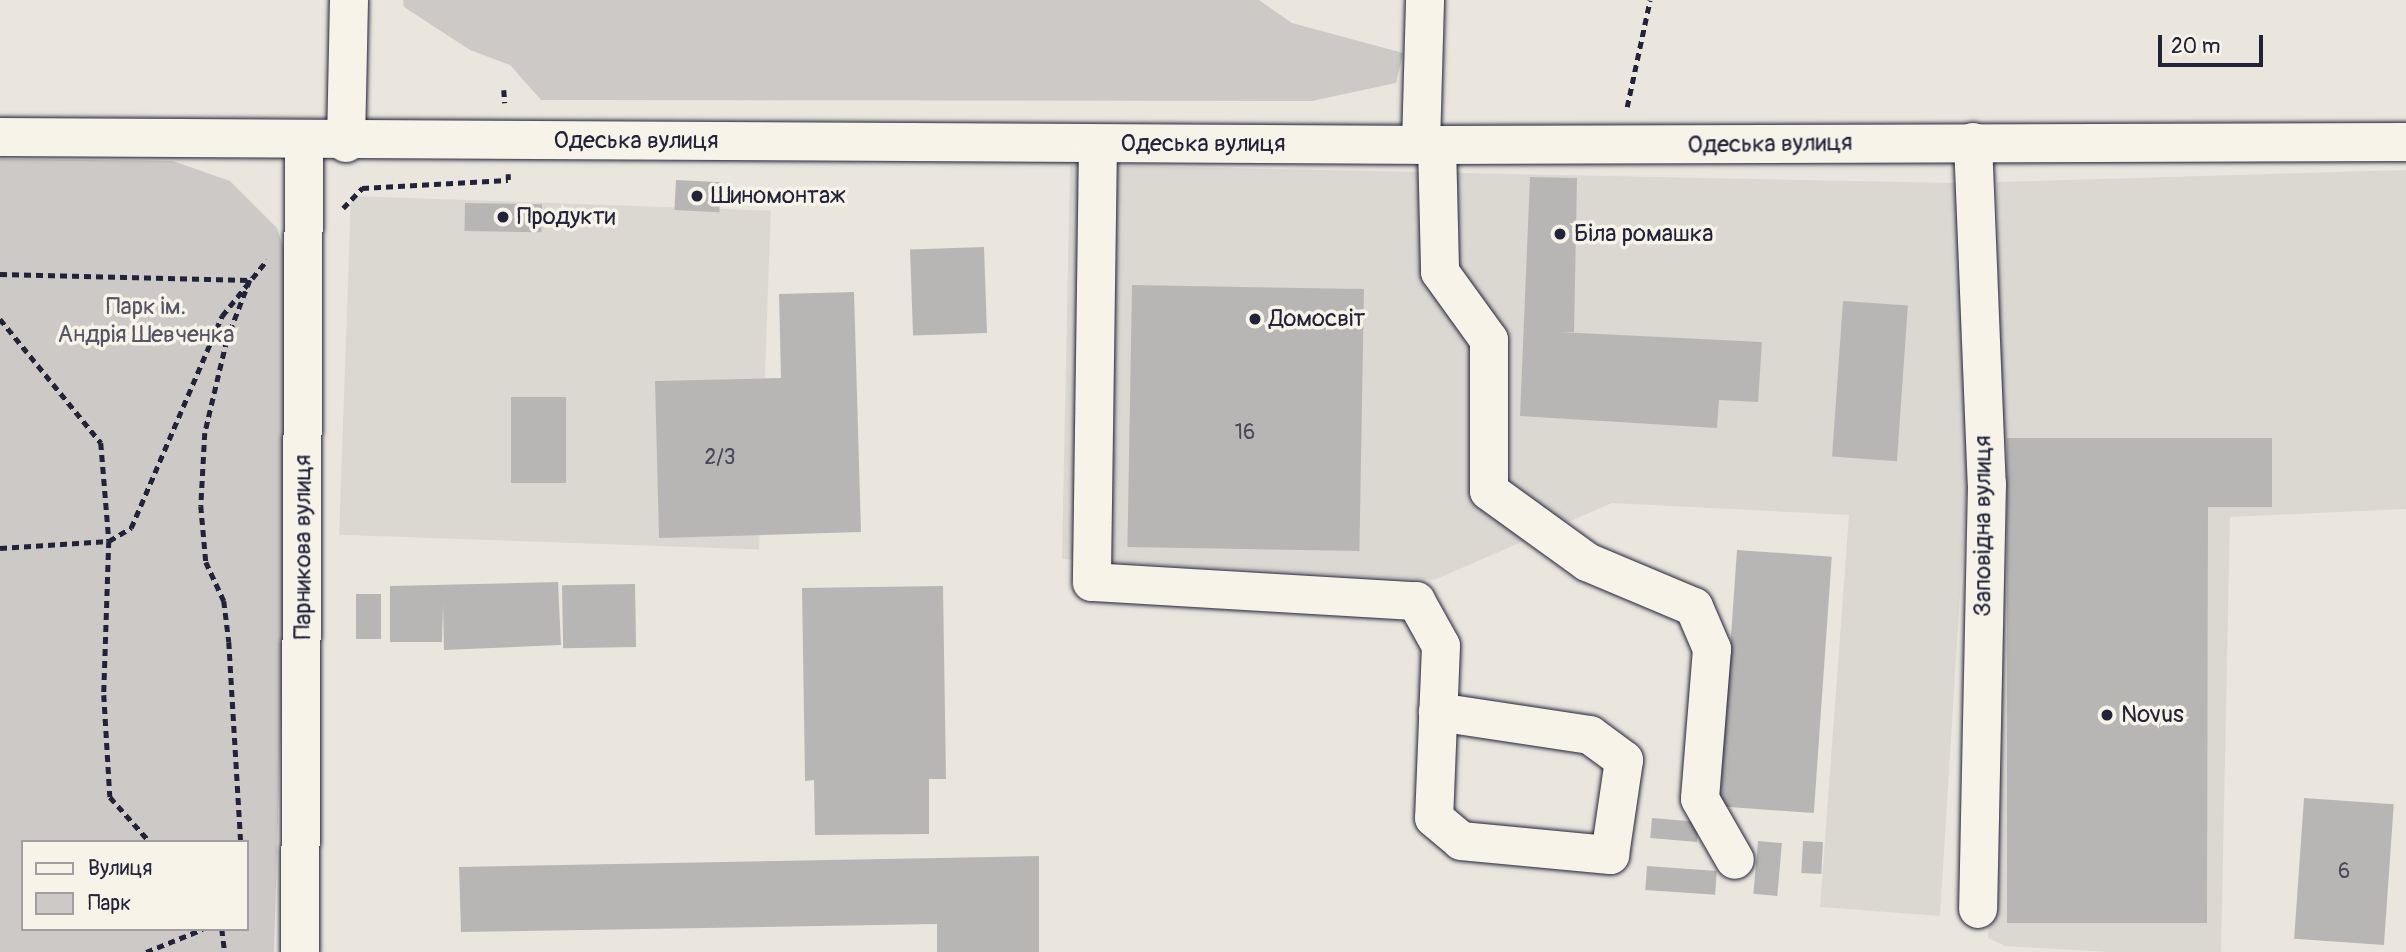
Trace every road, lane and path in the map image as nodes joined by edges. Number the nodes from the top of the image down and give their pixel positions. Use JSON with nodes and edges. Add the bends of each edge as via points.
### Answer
{"nodes":[{"id":1,"x":349,"y":0,"type":"edge"},
{"id":2,"x":1425,"y":0,"type":"edge"},
{"id":3,"x":1650,"y":0,"type":"edge"},
{"id":4,"x":504,"y":90,"type":"dead end"},
{"id":5,"x":0,"y":137,"type":"edge"},
{"id":6,"x":507,"y":141,"type":"junction"},
{"id":7,"x":304,"y":142,"type":"junction"},
{"id":8,"x":1973,"y":142,"type":"junction"},
{"id":9,"x":2406,"y":142,"type":"edge"},
{"id":10,"x":346,"y":143,"type":"junction"},
{"id":11,"x":1098,"y":144,"type":"junction"},
{"id":12,"x":1429,"y":145,"type":"junction"},
{"id":13,"x":1620,"y":146,"type":"junction"},
{"id":14,"x":340,"y":215,"type":"dead end"},
{"id":15,"x":305,"y":250,"type":"junction"},
{"id":16,"x":0,"y":274,"type":"edge"},
{"id":17,"x":250,"y":280,"type":"junction"},
{"id":18,"x":0,"y":319,"type":"edge"},
{"id":19,"x":109,"y":541,"type":"junction"},
{"id":20,"x":0,"y":548,"type":"edge"},
{"id":21,"x":1438,"y":712,"type":"junction"},
{"id":22,"x":148,"y":840,"type":"edge"},
{"id":23,"x":241,"y":840,"type":"edge"},
{"id":24,"x":1735,"y":860,"type":"dead end"},
{"id":25,"x":1978,"y":909,"type":"dead end"},
{"id":26,"x":199,"y":931,"type":"edge"},
{"id":27,"x":222,"y":931,"type":"edge"},
{"id":28,"x":146,"y":952,"type":"edge"},
{"id":29,"x":225,"y":952,"type":"edge"},
{"id":30,"x":300,"y":952,"type":"edge"}],
"edges":[{"from":1,"to":10,"type":"street"},
{"from":2,"to":12,"type":"street"},
{"from":3,"to":13,"type":"path"},
{"from":4,"to":6,"type":"path"},
{"from":5,"to":7,"type":"street","name":"Одеська вулиця"},
{"from":6,"to":10,"type":"street","name":"Одеська вулиця"},
{"from":6,"to":11,"type":"street","name":"Одеська вулиця"},
{"from":6,"to":14,"type":"path","via":[[508,180],[362,188]]},
{"from":7,"to":10,"type":"street","name":"Одеська вулиця"},
{"from":7,"to":15,"type":"street","name":"Парникова вулиця"},
{"from":8,"to":9,"type":"street","name":"Одеська вулиця"},
{"from":8,"to":13,"type":"street","name":"Одеська вулиця"},
{"from":8,"to":25,"type":"street","name":"Заповідна вулиця","via":[[1987,484]]},
{"from":11,"to":12,"type":"street","name":"Одеська вулиця"},
{"from":11,"to":21,"type":"street","via":[[1092,582],[1416,601],[1441,646]]},
{"from":12,"to":13,"type":"street","name":"Одеська вулиця"},
{"from":12,"to":24,"type":"street","via":[[1440,272],[1489,340],[1489,491],[1587,562],[1694,607],[1713,649],[1700,799]]},
{"from":15,"to":17,"type":"path","via":[[274,252]]},
{"from":15,"to":30,"type":"street","name":"Парникова вулиця"},
{"from":16,"to":17,"type":"path"},
{"from":17,"to":19,"type":"path","via":[[222,316],[131,528]]},
{"from":17,"to":23,"type":"path","via":[[227,341],[205,433],[201,506],[206,562],[224,601],[228,628]]},
{"from":18,"to":19,"type":"path","via":[[101,443]]},
{"from":19,"to":20,"type":"path"},
{"from":19,"to":22,"type":"path","via":[[104,695],[110,797]]},
{"from":21,"to":21,"type":"street","via":[[1434,818],[1461,841],[1610,855],[1623,760],[1590,736]]},
{"from":26,"to":28,"type":"path"},
{"from":27,"to":29,"type":"path"}]}
